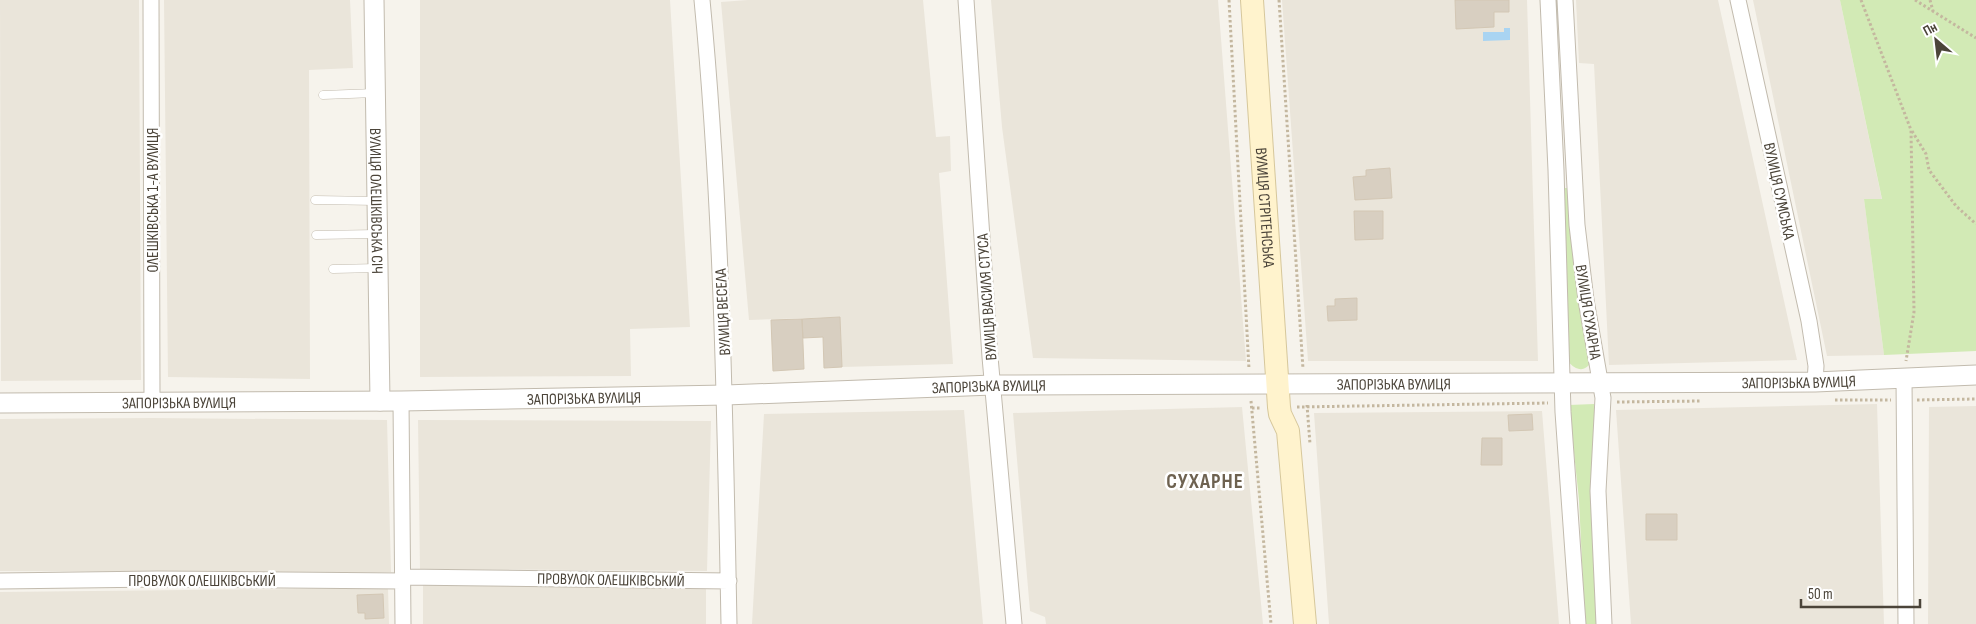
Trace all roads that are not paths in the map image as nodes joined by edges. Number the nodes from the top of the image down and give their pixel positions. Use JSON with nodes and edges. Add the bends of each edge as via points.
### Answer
{"nodes":[{"id":1,"x":151,"y":0,"type":"edge"},
{"id":2,"x":374,"y":0,"type":"edge"},
{"id":3,"x":702,"y":0,"type":"edge"},
{"id":4,"x":966,"y":0,"type":"edge"},
{"id":5,"x":1252,"y":0,"type":"edge"},
{"id":6,"x":1548,"y":0,"type":"edge"},
{"id":7,"x":1564,"y":0,"type":"edge"},
{"id":8,"x":1738,"y":0,"type":"edge"},
{"id":9,"x":375,"y":93,"type":"junction"},
{"id":10,"x":323,"y":95,"type":"dead end"},
{"id":11,"x":1556,"y":170,"type":"junction"},
{"id":12,"x":1572,"y":170,"type":"junction"},
{"id":13,"x":315,"y":200,"type":"dead end"},
{"id":14,"x":377,"y":201,"type":"junction"},
{"id":15,"x":377,"y":234,"type":"junction"},
{"id":16,"x":316,"y":235,"type":"dead end"},
{"id":17,"x":378,"y":268,"type":"junction"},
{"id":18,"x":333,"y":269,"type":"dead end"},
{"id":19,"x":1976,"y":375,"type":"edge"},
{"id":20,"x":1904,"y":379,"type":"junction"},
{"id":21,"x":1815,"y":382,"type":"junction"},
{"id":22,"x":1562,"y":383,"type":"junction"},
{"id":23,"x":1600,"y":383,"type":"junction"},
{"id":24,"x":1277,"y":384,"type":"junction"},
{"id":25,"x":993,"y":385,"type":"junction"},
{"id":26,"x":726,"y":395,"type":"junction"},
{"id":27,"x":152,"y":401,"type":"junction"},
{"id":28,"x":380,"y":401,"type":"junction"},
{"id":29,"x":402,"y":401,"type":"junction"},
{"id":30,"x":0,"y":403,"type":"edge"},
{"id":31,"x":1279,"y":411,"type":"junction"},
{"id":32,"x":403,"y":579,"type":"junction"},
{"id":33,"x":0,"y":581,"type":"edge"},
{"id":34,"x":729,"y":581,"type":"junction"},
{"id":35,"x":403,"y":624,"type":"edge"},
{"id":36,"x":729,"y":624,"type":"edge"},
{"id":37,"x":1014,"y":624,"type":"edge"},
{"id":38,"x":1290,"y":624,"type":"edge"},
{"id":39,"x":1305,"y":624,"type":"edge"},
{"id":40,"x":1578,"y":624,"type":"edge"},
{"id":41,"x":1604,"y":624,"type":"edge"},
{"id":42,"x":1906,"y":624,"type":"edge"}],
"edges":[{"from":1,"to":27,"type":"street","name":"ОЛЕШКІВСЬКА 1-А ВУЛИЦЯ"},
{"from":2,"to":9,"type":"street","name":"ВУЛИЦЯ ОЛЕШКІВСЬКА СІЧ"},
{"from":3,"to":26,"type":"street","name":"ВУЛИЦЯ ВЕСЕЛА","via":[[712,102]]},
{"from":4,"to":25,"type":"street","name":"ВУЛИЦЯ ВАСИЛЯ СТУСА"},
{"from":5,"to":24,"type":"main road","name":"ВУЛИЦЯ СТРІТЕНСЬКА"},
{"from":6,"to":11,"type":"street","name":"ВУЛИЦЯ СУХАРНА"},
{"from":7,"to":12,"type":"street","name":"ВУЛИЦЯ СУХАРНА"},
{"from":8,"to":21,"type":"street","name":"ВУЛИЦЯ СУМСЬКА","via":[[1809,321],[1816,366]]},
{"from":9,"to":10,"type":"lane"},
{"from":9,"to":14,"type":"street","name":"ВУЛИЦЯ ОЛЕШКІВСЬКА СІЧ"},
{"from":11,"to":12,"type":"lane"},
{"from":11,"to":22,"type":"street","name":"ВУЛИЦЯ СУХАРНА"},
{"from":12,"to":23,"type":"street","name":"ВУЛИЦЯ СУХАРНА","via":[[1585,291]]},
{"from":13,"to":14,"type":"lane"},
{"from":14,"to":15,"type":"street","name":"ВУЛИЦЯ ОЛЕШКІВСЬКА СІЧ"},
{"from":15,"to":16,"type":"lane"},
{"from":15,"to":17,"type":"street","name":"ВУЛИЦЯ ОЛЕШКІВСЬКА СІЧ"},
{"from":17,"to":18,"type":"lane"},
{"from":17,"to":28,"type":"street","name":"ВУЛИЦЯ ОЛЕШКІВСЬКА СІЧ"},
{"from":19,"to":20,"type":"street","name":"ЗАПОРІЗЬКА ВУЛИЦЯ"},
{"from":20,"to":21,"type":"street","name":"ЗАПОРІЗЬКА ВУЛИЦЯ"},
{"from":20,"to":42,"type":"street"},
{"from":21,"to":23,"type":"street","name":"ЗАПОРІЗЬКА ВУЛИЦЯ"},
{"from":22,"to":23,"type":"street","name":"ЗАПОРІЗЬКА ВУЛИЦЯ"},
{"from":22,"to":24,"type":"street","name":"ЗАПОРІЗЬКА ВУЛИЦЯ"},
{"from":22,"to":40,"type":"street","name":"ВУЛИЦЯ СУХАРНА"},
{"from":23,"to":41,"type":"street","name":"ВУЛИЦЯ СУХАРНА","via":[[1603,398],[1598,491]]},
{"from":24,"to":25,"type":"street","name":"ЗАПОРІЗЬКА ВУЛИЦЯ"},
{"from":24,"to":31,"type":"main road","name":"ВУЛИЦЯ СТРІТЕНСЬКА"},
{"from":25,"to":26,"type":"street","name":"ЗАПОРІЗЬКА ВУЛИЦЯ"},
{"from":25,"to":37,"type":"street","name":"ВУЛИЦЯ ВАСИЛЯ СТУСА"},
{"from":26,"to":29,"type":"street","name":"ЗАПОРІЗЬКА ВУЛИЦЯ"},
{"from":26,"to":34,"type":"street","name":"ВУЛИЦЯ ВЕСЕЛА"},
{"from":27,"to":28,"type":"street","name":"ЗАПОРІЗЬКА ВУЛИЦЯ"},
{"from":27,"to":30,"type":"street","name":"ЗАПОРІЗЬКА ВУЛИЦЯ"},
{"from":28,"to":29,"type":"street","name":"ЗАПОРІЗЬКА ВУЛИЦЯ"},
{"from":29,"to":32,"type":"street"},
{"from":31,"to":38,"type":"main road","name":"ВУЛИЦЯ СТРІТЕНСЬКА","via":[[1275,432]]},
{"from":31,"to":39,"type":"main road","name":"ВУЛИЦЯ СТРІТЕНСЬКА","via":[[1288,431]]},
{"from":32,"to":33,"type":"street","name":"ПРОВУЛОК ОЛЕШКІВСЬКИЙ"},
{"from":32,"to":34,"type":"street","name":"ПРОВУЛОК ОЛЕШКІВСЬКИЙ"},
{"from":32,"to":35,"type":"street"},
{"from":34,"to":36,"type":"street","name":"ВУЛИЦЯ ВЕСЕЛА"}]}
